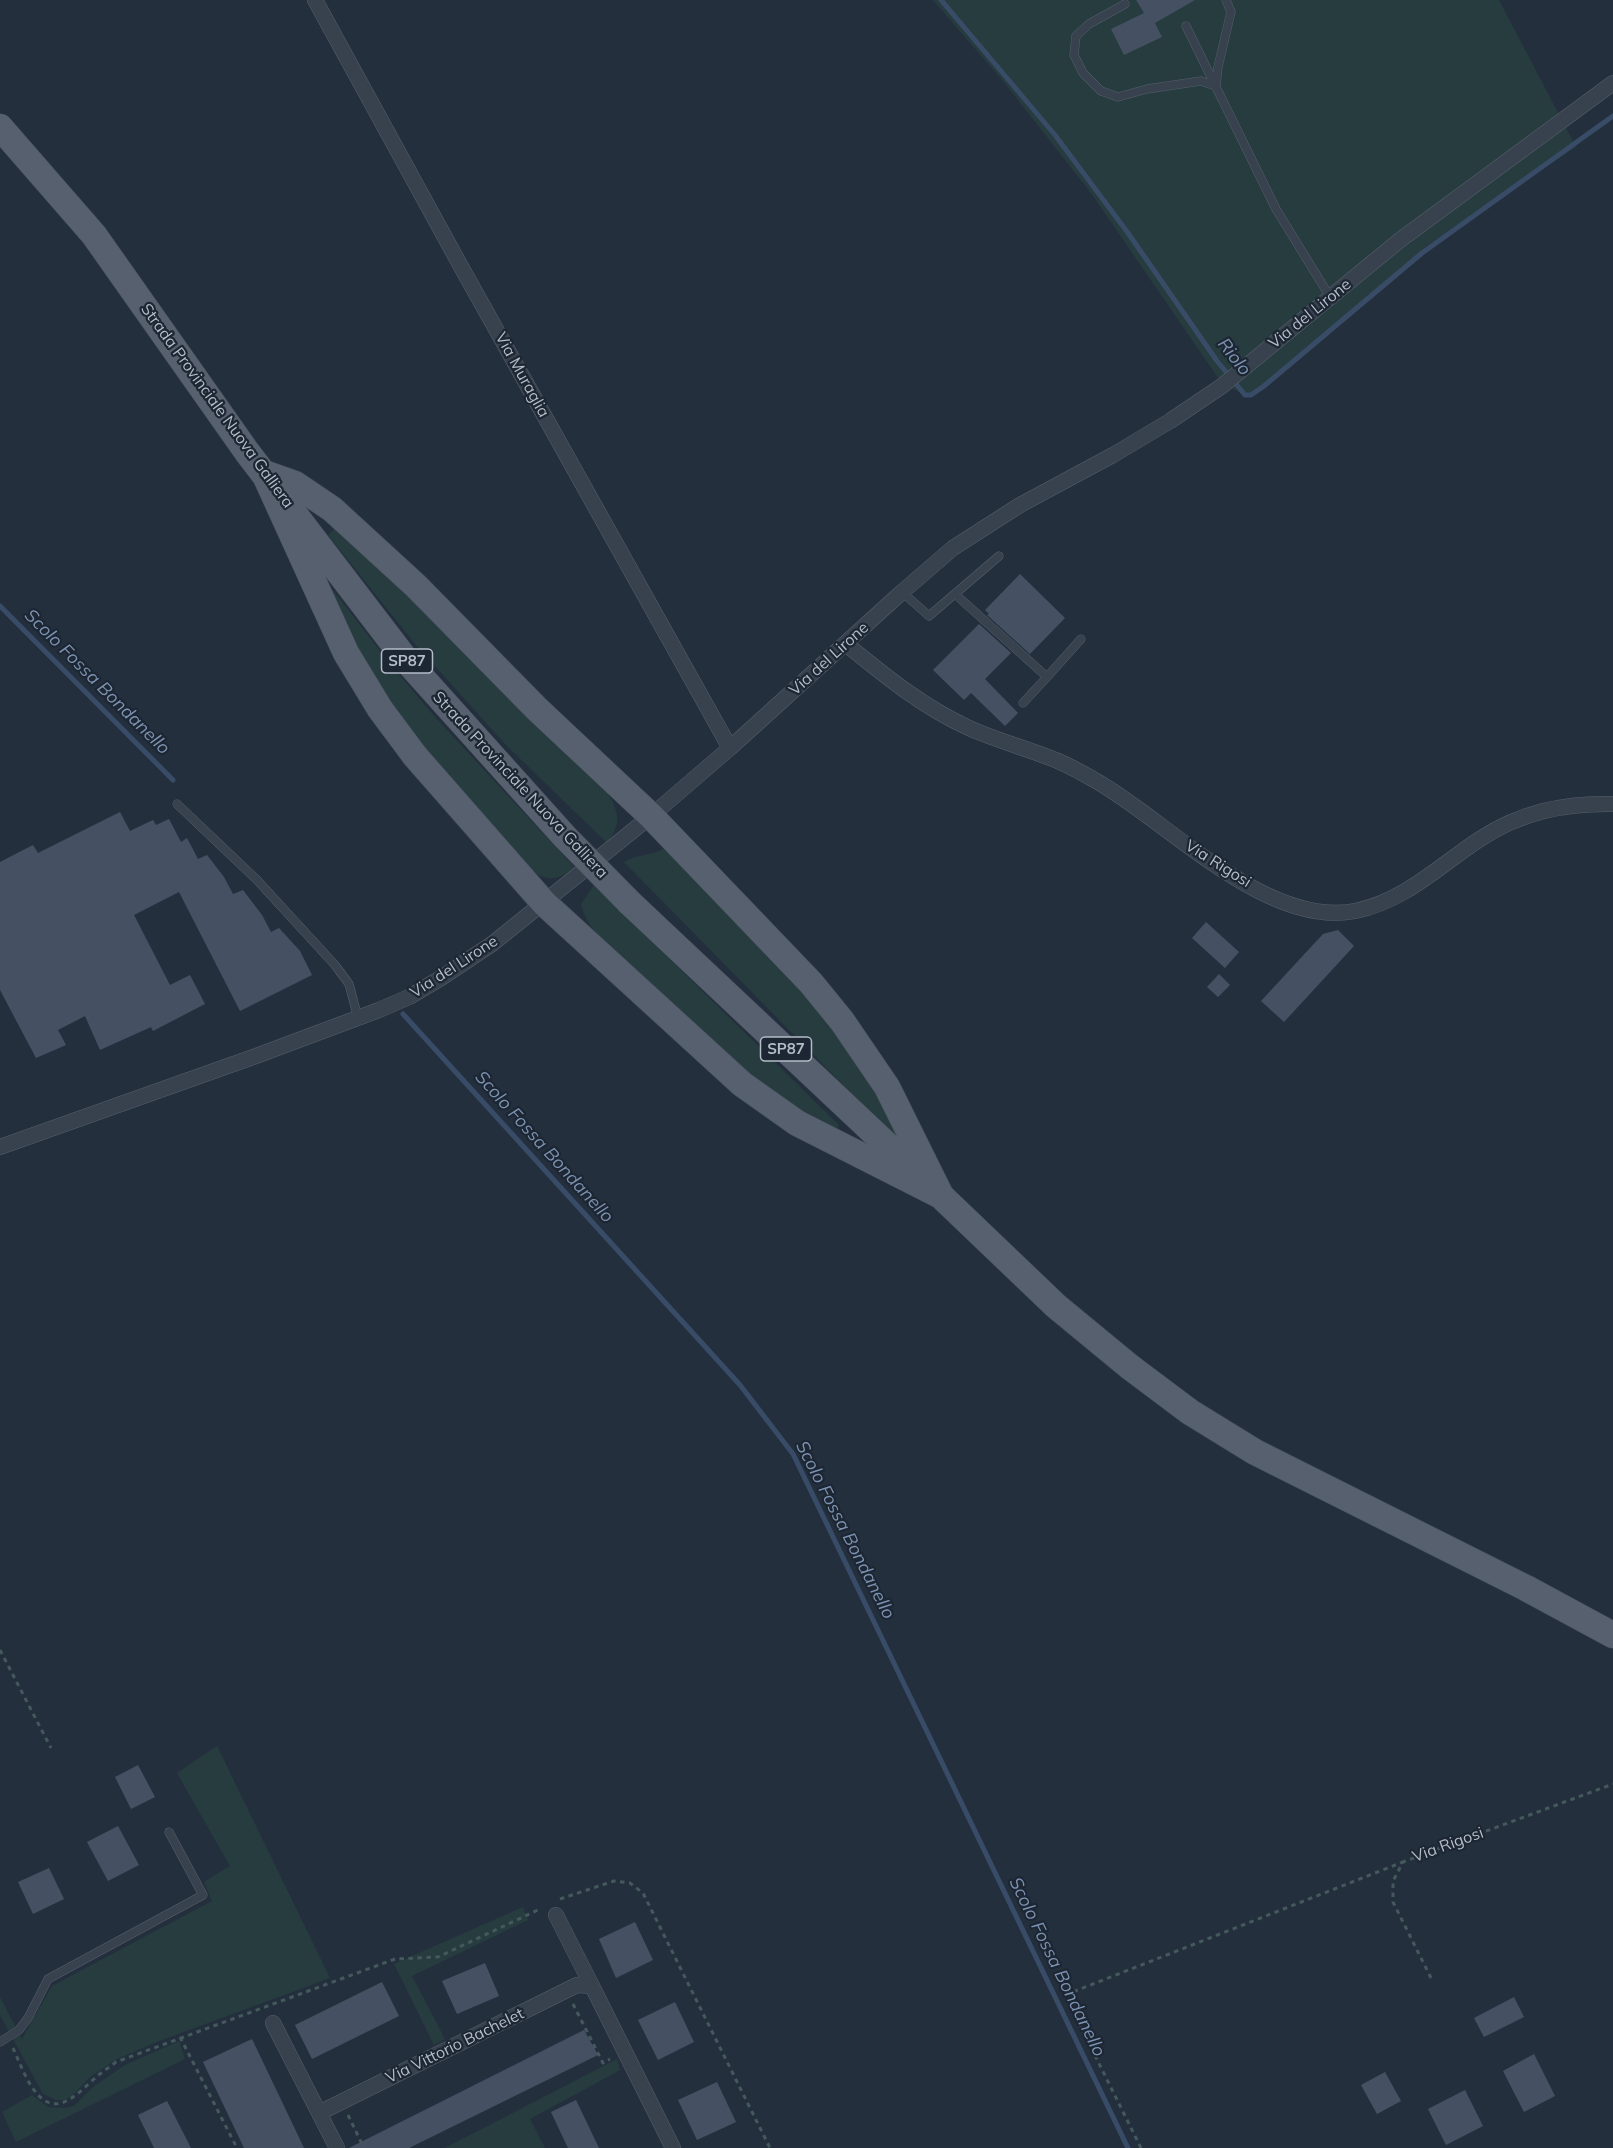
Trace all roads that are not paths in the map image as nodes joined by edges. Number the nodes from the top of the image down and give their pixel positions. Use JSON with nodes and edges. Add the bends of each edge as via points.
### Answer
{"nodes":[{"id":1,"x":315,"y":0,"type":"edge"},
{"id":2,"x":1226,"y":0,"type":"edge"},
{"id":3,"x":1125,"y":4,"type":"dead end"},
{"id":4,"x":1186,"y":26,"type":"dead end"},
{"id":5,"x":1613,"y":83,"type":"edge"},
{"id":6,"x":1216,"y":86,"type":"junction"},
{"id":7,"x":0,"y":127,"type":"edge"},
{"id":8,"x":1330,"y":297,"type":"junction"},
{"id":9,"x":264,"y":473,"type":"junction"},
{"id":10,"x":999,"y":556,"type":"dead end"},
{"id":11,"x":902,"y":592,"type":"junction"},
{"id":12,"x":955,"y":594,"type":"junction"},
{"id":13,"x":1081,"y":639,"type":"dead end"},
{"id":14,"x":846,"y":644,"type":"junction"},
{"id":15,"x":1047,"y":677,"type":"junction"},
{"id":16,"x":1023,"y":704,"type":"dead end"},
{"id":17,"x":730,"y":748,"type":"junction"},
{"id":18,"x":177,"y":804,"type":"dead end"},
{"id":19,"x":1613,"y":804,"type":"edge"},
{"id":20,"x":651,"y":816,"type":"junction"},
{"id":21,"x":544,"y":903,"type":"junction"},
{"id":22,"x":358,"y":1018,"type":"junction"},
{"id":23,"x":0,"y":1147,"type":"edge"},
{"id":24,"x":941,"y":1196,"type":"junction"},
{"id":25,"x":1613,"y":1635,"type":"edge"},
{"id":26,"x":169,"y":1832,"type":"dead end"},
{"id":27,"x":552,"y":1908,"type":"road end"},
{"id":28,"x":592,"y":1986,"type":"junction"},
{"id":29,"x":273,"y":2023,"type":"dead end"},
{"id":30,"x":4,"y":2040,"type":"edge"},
{"id":31,"x":319,"y":2113,"type":"junction"},
{"id":32,"x":337,"y":2148,"type":"edge"},
{"id":33,"x":673,"y":2148,"type":"edge"}],
"edges":[{"from":1,"to":17,"type":"street","name":"Via Muraglia"},
{"from":2,"to":6,"type":"lane","via":[[1231,12]]},
{"from":3,"to":6,"type":"lane","via":[[1076,36],[1074,56],[1083,73],[1101,91],[1118,97],[1201,81]]},
{"from":4,"to":6,"type":"lane"},
{"from":5,"to":8,"type":"street","name":"Via del Lirone","via":[[1400,240]]},
{"from":6,"to":8,"type":"lane","via":[[1276,209]]},
{"from":7,"to":9,"type":"main road","name":"Strada Provinciale Nuova Galliera","number":"SP87","via":[[94,235]]},
{"from":8,"to":11,"type":"street","name":"Via del Lirone","via":[[1224,384],[1132,444],[988,525],[953,548]]},
{"from":9,"to":20,"type":"main road","via":[[295,484],[332,509]]},
{"from":9,"to":21,"type":"main road","via":[[346,653],[380,709],[415,756]]},
{"from":9,"to":24,"type":"main road","name":"Strada Provinciale Nuova Galliera","number":"SP87","bridge":true,"via":[[406,660],[565,837]]},
{"from":10,"to":12,"type":"lane"},
{"from":11,"to":12,"type":"lane","via":[[929,616]]},
{"from":11,"to":14,"type":"street","name":"Via del Lirone"},
{"from":12,"to":15,"type":"lane"},
{"from":13,"to":15,"type":"lane"},
{"from":14,"to":17,"type":"street","name":"Via del Lirone"},
{"from":14,"to":19,"type":"street","name":"Via Rigosi","via":[[939,713],[1059,761],[1100,783],[1233,876],[1299,907],[1324,912],[1355,911],[1377,904],[1400,895],[1479,839],[1526,815],[1567,805]]},
{"from":15,"to":16,"type":"lane"},
{"from":17,"to":20,"type":"street","name":"Via del Lirone"},
{"from":18,"to":22,"type":"lane","via":[[257,880],[335,965],[349,984]]},
{"from":20,"to":21,"type":"street","name":"Via del Lirone"},
{"from":20,"to":24,"type":"main road","via":[[811,983],[842,1021],[887,1087]]},
{"from":21,"to":22,"type":"street","name":"Via del Lirone","via":[[441,978],[409,997]]},
{"from":21,"to":24,"type":"main road","via":[[742,1084],[797,1123]]},
{"from":22,"to":23,"type":"street","name":"Via del Lirone"},
{"from":24,"to":25,"type":"main road","name":"Strada Provinciale Nuova Galliera","via":[[1056,1306],[1190,1412],[1255,1452]]},
{"from":26,"to":30,"type":"lane","via":[[203,1895],[48,1978],[28,2018]]},
{"from":27,"to":28,"type":"street"},
{"from":28,"to":31,"type":"street","name":"Via Vittorio Bachelet","via":[[577,1985]]},
{"from":28,"to":33,"type":"street"},
{"from":29,"to":31,"type":"street"},
{"from":31,"to":32,"type":"street"}]}
